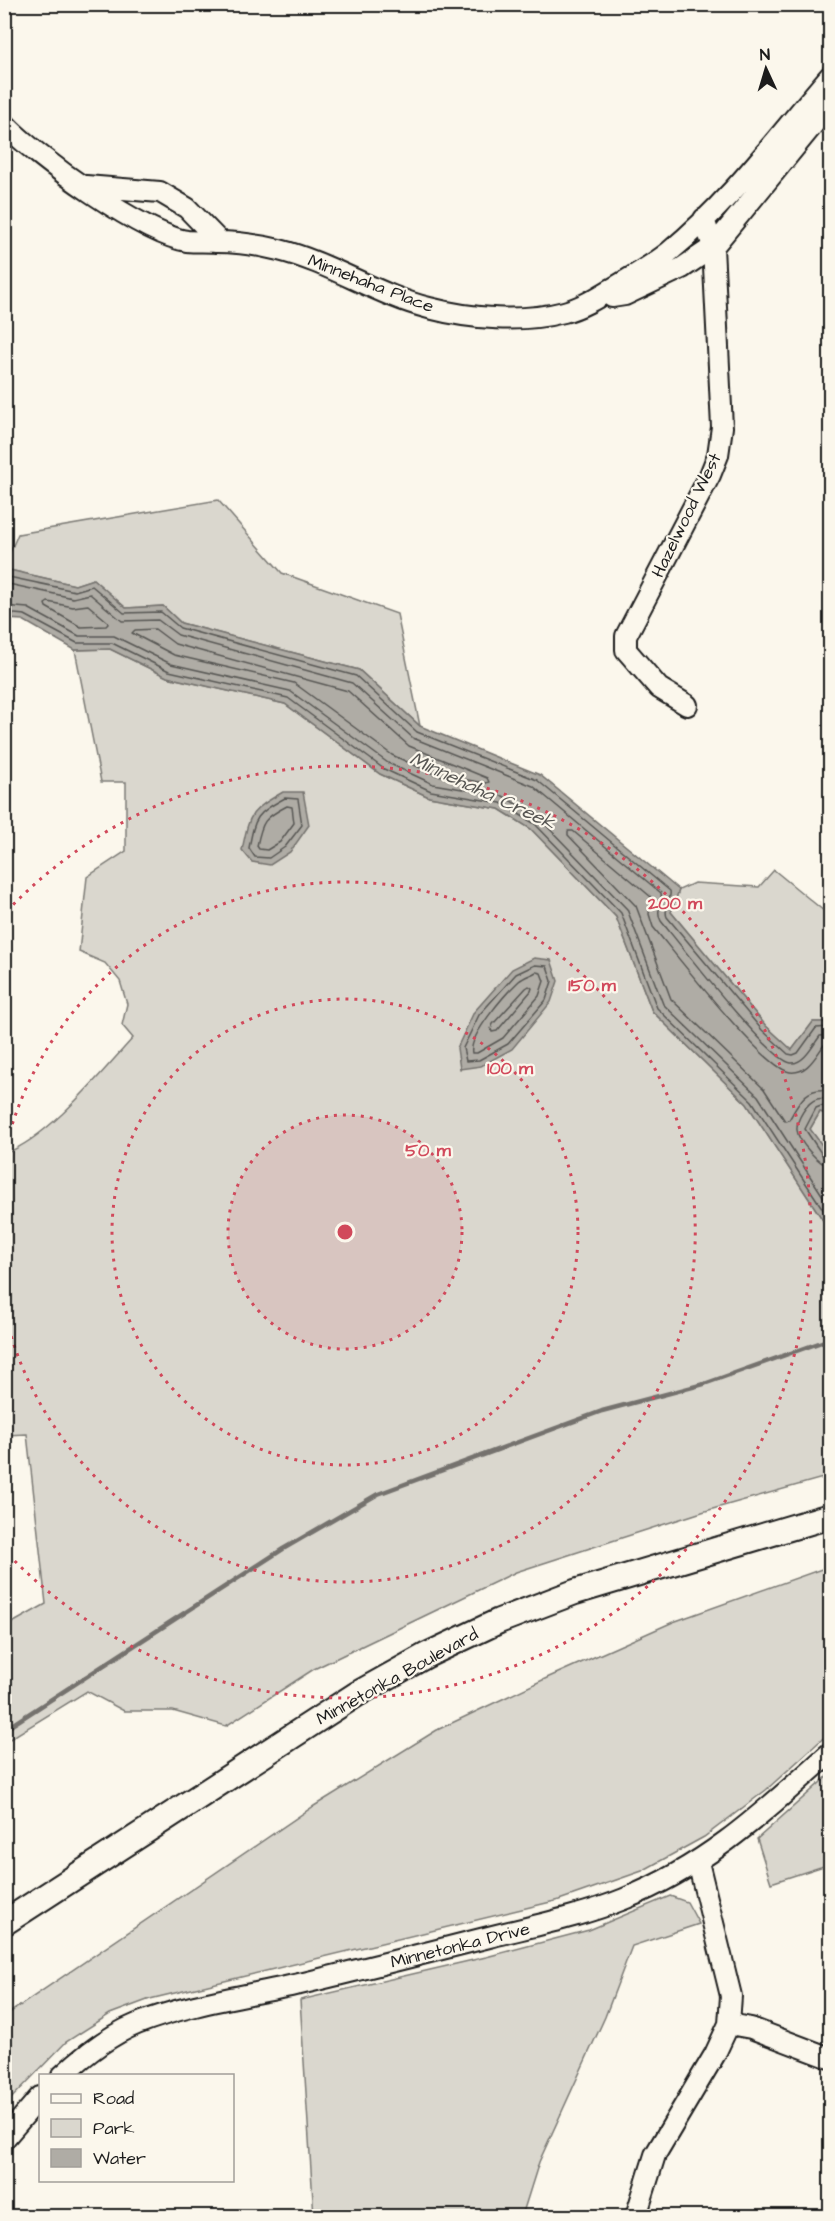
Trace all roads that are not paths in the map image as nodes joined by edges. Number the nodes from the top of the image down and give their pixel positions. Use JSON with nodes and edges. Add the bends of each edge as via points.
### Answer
{"nodes":[{"id":1,"x":831,"y":76,"type":"edge"},
{"id":2,"x":831,"y":104,"type":"edge"},
{"id":3,"x":4,"y":123,"type":"edge"},
{"id":4,"x":84,"y":185,"type":"junction"},
{"id":5,"x":704,"y":219,"type":"junction"},
{"id":6,"x":220,"y":242,"type":"junction"},
{"id":7,"x":713,"y":247,"type":"junction"},
{"id":8,"x":592,"y":300,"type":"junction"},
{"id":9,"x":687,"y":705,"type":"dead end"},
{"id":10,"x":831,"y":1516,"type":"edge"},
{"id":11,"x":831,"y":1753,"type":"edge"},
{"id":12,"x":698,"y":1862,"type":"junction"},
{"id":13,"x":4,"y":1923,"type":"edge"},
{"id":14,"x":729,"y":2024,"type":"junction"},
{"id":15,"x":831,"y":2058,"type":"edge"},
{"id":16,"x":64,"y":2074,"type":"edge"},
{"id":17,"x":39,"y":2098,"type":"edge"},
{"id":18,"x":4,"y":2139,"type":"edge"},
{"id":19,"x":636,"y":2217,"type":"edge"}],
"edges":[{"from":1,"to":5,"type":"street","name":"Minnehaha Place","via":[[750,172]]},
{"from":2,"to":7,"type":"street","name":"Minnehaha Place"},
{"from":3,"to":4,"type":"street","name":"Minnehaha Place","via":[[48,161]]},
{"from":4,"to":6,"type":"street","name":"Minnehaha Place","via":[[162,234],[187,241]]},
{"from":4,"to":6,"type":"street","name":"Minnehaha Place","via":[[160,192],[187,208]]},
{"from":5,"to":7,"type":"street","name":"Hazelwood West"},
{"from":5,"to":8,"type":"street","name":"Minnehaha Place","via":[[669,252]]},
{"from":6,"to":8,"type":"street","name":"Minnehaha Place","via":[[260,246],[298,256],[398,298],[458,314],[529,318],[565,312]]},
{"from":7,"to":8,"type":"street","name":"Minnehaha Place","via":[[682,268],[625,295]]},
{"from":7,"to":9,"type":"street","name":"Hazelwood West","via":[[722,427],[718,455],[626,636],[626,650],[658,688]]},
{"from":10,"to":13,"type":"main road","name":"Minnetonka Boulevard","via":[[575,1592],[499,1621],[427,1655],[357,1694]]},
{"from":11,"to":12,"type":"street","name":"Minnetonka Drive","via":[[760,1817]]},
{"from":12,"to":14,"type":"street","via":[[732,1996]]},
{"from":12,"to":16,"type":"street","name":"Minnetonka Drive","via":[[624,1899],[567,1918],[145,2021],[109,2040]]},
{"from":14,"to":15,"type":"street","via":[[751,2028]]},
{"from":14,"to":19,"type":"street","via":[[716,2054],[655,2155]]},
{"from":17,"to":18,"type":"street"}]}
